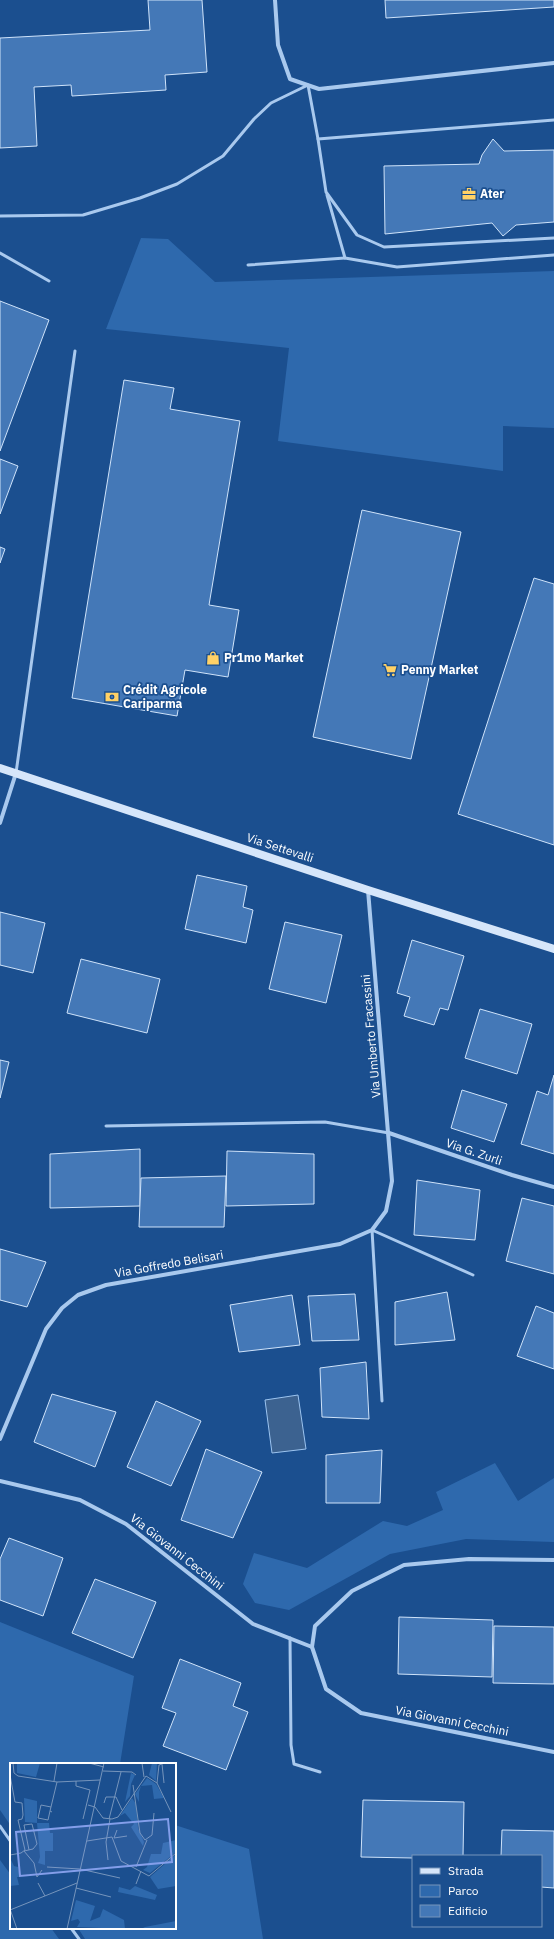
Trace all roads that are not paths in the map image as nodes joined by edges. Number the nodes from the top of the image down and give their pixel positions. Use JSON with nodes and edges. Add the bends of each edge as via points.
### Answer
{"nodes":[{"id":1,"x":275,"y":0,"type":"edge"},
{"id":2,"x":554,"y":63,"type":"edge"},
{"id":3,"x":308,"y":85,"type":"junction"},
{"id":4,"x":554,"y":120,"type":"edge"},
{"id":5,"x":318,"y":139,"type":"junction"},
{"id":6,"x":326,"y":192,"type":"junction"},
{"id":7,"x":0,"y":216,"type":"edge"},
{"id":8,"x":554,"y":238,"type":"edge"},
{"id":9,"x":0,"y":253,"type":"edge"},
{"id":10,"x":554,"y":255,"type":"edge"},
{"id":11,"x":345,"y":258,"type":"junction"},
{"id":12,"x":248,"y":265,"type":"dead end"},
{"id":13,"x":49,"y":281,"type":"dead end"},
{"id":14,"x":75,"y":351,"type":"dead end"},
{"id":15,"x":0,"y":768,"type":"edge"},
{"id":16,"x":16,"y":773,"type":"junction"},
{"id":17,"x":0,"y":823,"type":"edge"},
{"id":18,"x":368,"y":890,"type":"junction"},
{"id":19,"x":554,"y":949,"type":"edge"},
{"id":20,"x":106,"y":1126,"type":"dead end"},
{"id":21,"x":389,"y":1133,"type":"junction"},
{"id":22,"x":392,"y":1181,"type":"joint"},
{"id":23,"x":554,"y":1187,"type":"edge"},
{"id":24,"x":372,"y":1230,"type":"junction"},
{"id":25,"x":473,"y":1275,"type":"dead end"},
{"id":26,"x":382,"y":1401,"type":"dead end"},
{"id":27,"x":0,"y":1439,"type":"edge"},
{"id":28,"x":0,"y":1481,"type":"edge"},
{"id":29,"x":554,"y":1560,"type":"edge"},
{"id":30,"x":290,"y":1638,"type":"junction"},
{"id":31,"x":312,"y":1647,"type":"junction"},
{"id":32,"x":554,"y":1752,"type":"edge"},
{"id":33,"x":320,"y":1772,"type":"dead end"},
{"id":34,"x":0,"y":1826,"type":"edge"},
{"id":35,"x":10,"y":1841,"type":"edge"},
{"id":36,"x":72,"y":1929,"type":"edge"},
{"id":37,"x":79,"y":1939,"type":"edge"}],
"edges":[{"from":1,"to":3,"type":"street","via":[[278,45],[290,79]]},
{"from":2,"to":3,"type":"street","via":[[319,89]]},
{"from":3,"to":5,"type":"lane"},
{"from":3,"to":7,"type":"lane","via":[[271,103],[254,118],[223,156],[177,184],[83,215]]},
{"from":4,"to":5,"type":"lane"},
{"from":5,"to":6,"type":"lane"},
{"from":6,"to":8,"type":"lane","via":[[358,235],[384,247]]},
{"from":6,"to":11,"type":"lane"},
{"from":9,"to":13,"type":"lane"},
{"from":10,"to":11,"type":"lane","via":[[397,267]]},
{"from":11,"to":12,"type":"lane"},
{"from":14,"to":16,"type":"lane"},
{"from":15,"to":16,"type":"main road","name":"Via Settevalli"},
{"from":16,"to":17,"type":"street"},
{"from":16,"to":18,"type":"main road","name":"Via Settevalli"},
{"from":18,"to":19,"type":"main road","name":"Via Settevalli"},
{"from":18,"to":21,"type":"street","name":"Via Umberto Fracassini"},
{"from":20,"to":21,"type":"lane","via":[[325,1122]]},
{"from":21,"to":22,"type":"street","name":"Via Umberto Fracassini"},
{"from":21,"to":23,"type":"street","name":"Via G. Zurli"},
{"from":22,"to":24,"type":"street","name":"Via Goffredo Belisari","via":[[386,1211]]},
{"from":24,"to":25,"type":"lane"},
{"from":24,"to":26,"type":"lane"},
{"from":24,"to":27,"type":"street","name":"Via Goffredo Belisari","via":[[340,1244],[106,1285],[78,1295],[62,1308],[46,1329]]},
{"from":28,"to":30,"type":"street","name":"Via Giovanni Cecchini","via":[[80,1500],[126,1524],[253,1624]]},
{"from":29,"to":31,"type":"street","name":"Via Giovanni Cecchini","via":[[469,1559],[404,1565],[352,1591],[314,1626]]},
{"from":30,"to":31,"type":"street","name":"Via Giovanni Cecchini"},
{"from":30,"to":33,"type":"lane","via":[[291,1745],[294,1764]]},
{"from":31,"to":32,"type":"street","name":"Via Giovanni Cecchini","via":[[326,1689],[361,1713]]},
{"from":34,"to":35,"type":"lane"},
{"from":36,"to":37,"type":"lane"}]}
